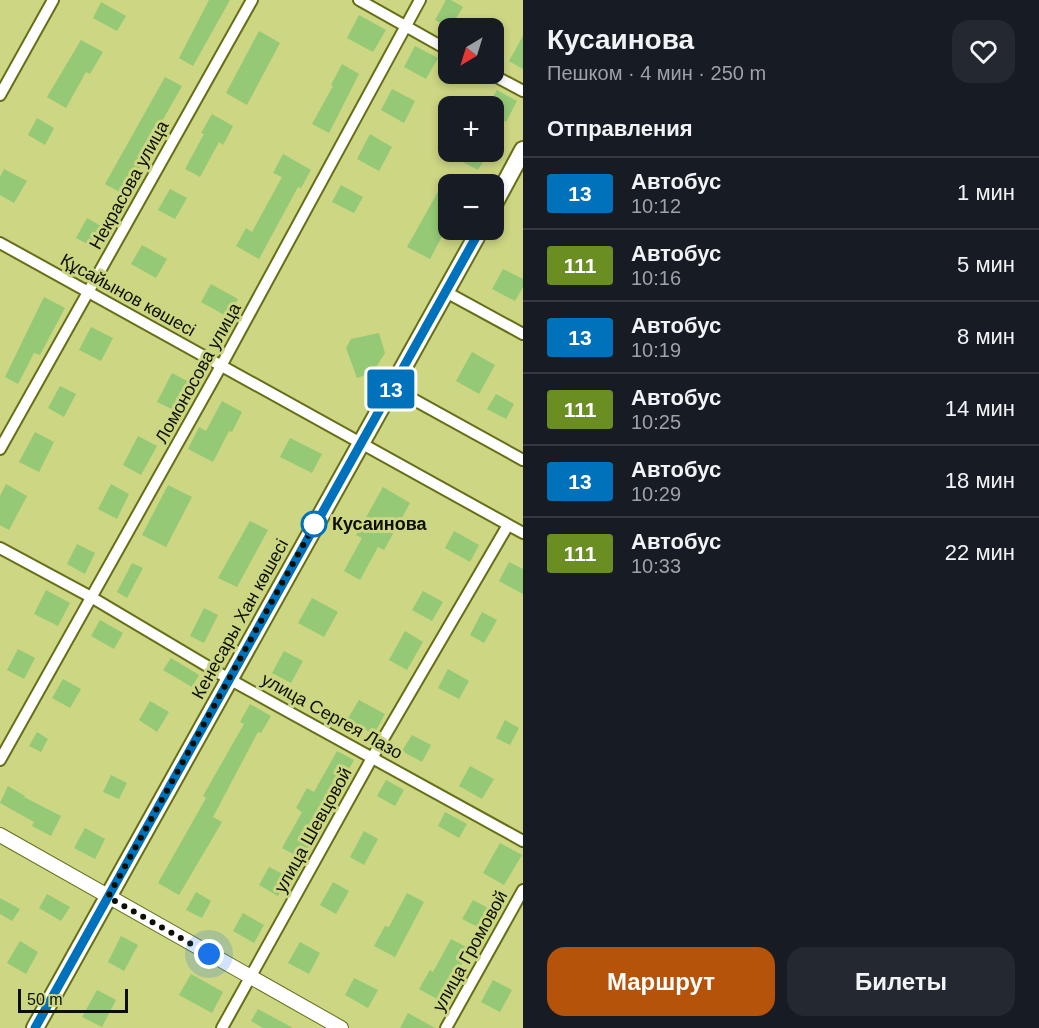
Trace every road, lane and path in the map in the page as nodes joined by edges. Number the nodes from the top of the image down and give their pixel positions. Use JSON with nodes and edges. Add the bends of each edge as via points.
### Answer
{"nodes":[{"id":1,"x":53,"y":0,"type":"edge"},
{"id":2,"x":252,"y":0,"type":"edge"},
{"id":3,"x":359,"y":0,"type":"edge"},
{"id":4,"x":420,"y":0,"type":"edge"},
{"id":5,"x":406,"y":26,"type":"junction"},
{"id":6,"x":438,"y":44,"type":"edge"},
{"id":7,"x":504,"y":81,"type":"edge"},
{"id":8,"x":523,"y":91,"type":"edge"},
{"id":9,"x":0,"y":95,"type":"edge"},
{"id":10,"x":523,"y":150,"type":"edge"},
{"id":11,"x":504,"y":185,"type":"edge"},
{"id":12,"x":475,"y":240,"type":"edge"},
{"id":13,"x":0,"y":243,"type":"edge"},
{"id":14,"x":87,"y":291,"type":"junction"},
{"id":15,"x":446,"y":292,"type":"junction"},
{"id":16,"x":523,"y":334,"type":"edge"},
{"id":17,"x":221,"y":366,"type":"junction"},
{"id":18,"x":409,"y":397,"type":"dead end"},
{"id":19,"x":360,"y":443,"type":"junction"},
{"id":20,"x":0,"y":449,"type":"edge"},
{"id":21,"x":523,"y":460,"type":"edge"},
{"id":22,"x":508,"y":525,"type":"junction"},
{"id":23,"x":523,"y":533,"type":"edge"},
{"id":24,"x":0,"y":548,"type":"edge"},
{"id":25,"x":91,"y":597,"type":"junction"},
{"id":26,"x":229,"y":679,"type":"junction"},
{"id":27,"x":372,"y":758,"type":"junction"},
{"id":28,"x":0,"y":760,"type":"edge"},
{"id":29,"x":0,"y":835,"type":"edge"},
{"id":30,"x":523,"y":841,"type":"edge"},
{"id":31,"x":523,"y":890,"type":"edge"},
{"id":32,"x":108,"y":897,"type":"junction"},
{"id":33,"x":250,"y":977,"type":"junction"},
{"id":34,"x":35,"y":1028,"type":"edge"},
{"id":35,"x":222,"y":1028,"type":"edge"},
{"id":36,"x":341,"y":1028,"type":"edge"},
{"id":37,"x":446,"y":1028,"type":"edge"}],
"edges":[{"from":1,"to":9,"type":"street"},
{"from":2,"to":14,"type":"street","name":"Некрасова улица"},
{"from":3,"to":5,"type":"street"},
{"from":4,"to":5,"type":"street","name":"Ломоносова улица"},
{"from":5,"to":6,"type":"street"},
{"from":5,"to":17,"type":"street","name":"Ломоносова улица"},
{"from":7,"to":8,"type":"street"},
{"from":10,"to":11,"type":"main road"},
{"from":12,"to":15,"type":"main road","name":"Кенесары Хан көшесі"},
{"from":13,"to":14,"type":"street","name":"Құсайынов көшесі"},
{"from":14,"to":17,"type":"street","name":"Құсайынов көшесі"},
{"from":14,"to":20,"type":"street","name":"Некрасова улица"},
{"from":15,"to":16,"type":"street"},
{"from":15,"to":19,"type":"main road","name":"Кенесары Хан көшесі"},
{"from":17,"to":19,"type":"street","name":"Құсайынов көшесі"},
{"from":17,"to":25,"type":"street","name":"Ломоносова улица"},
{"from":18,"to":21,"type":"street"},
{"from":19,"to":22,"type":"street","name":"Құсайынов көшесі"},
{"from":19,"to":26,"type":"main road","name":"Кенесары Хан көшесі"},
{"from":22,"to":23,"type":"street","name":"Құсайынов көшесі"},
{"from":22,"to":27,"type":"street","name":"улица Шевцовой"},
{"from":24,"to":25,"type":"street","name":"улица Сергея Лазо"},
{"from":25,"to":26,"type":"street","name":"улица Сергея Лазо"},
{"from":25,"to":28,"type":"street","name":"Ломоносова улица"},
{"from":26,"to":27,"type":"street","name":"улица Сергея Лазо"},
{"from":26,"to":32,"type":"main road","name":"Кенесары Хан көшесі"},
{"from":27,"to":30,"type":"street","name":"улица Сергея Лазо"},
{"from":27,"to":33,"type":"street","name":"улица Шевцовой"},
{"from":29,"to":32,"type":"street"},
{"from":31,"to":37,"type":"street","name":"улица Громовой"},
{"from":32,"to":33,"type":"street"},
{"from":32,"to":34,"type":"main road","name":"Кенесары Хан көшесі"},
{"from":33,"to":35,"type":"street","name":"улица Шевцовой"},
{"from":33,"to":36,"type":"street"}]}
